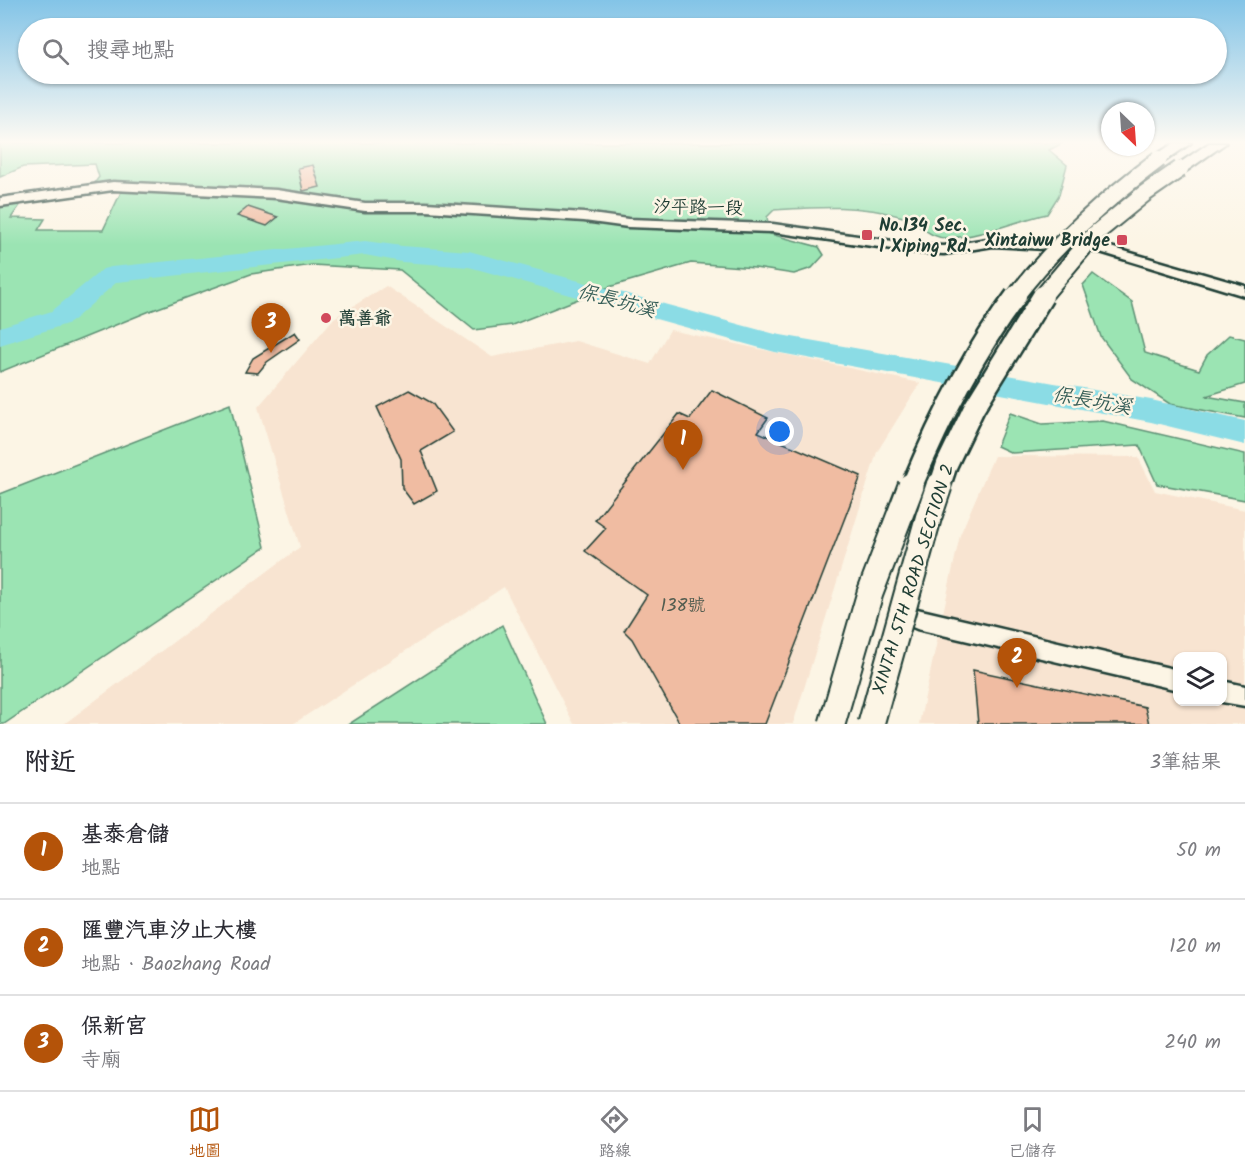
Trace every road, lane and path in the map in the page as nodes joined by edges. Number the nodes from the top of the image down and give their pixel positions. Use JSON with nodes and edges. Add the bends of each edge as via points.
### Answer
{"nodes":[{"id":1,"x":1136,"y":177,"type":"edge"},
{"id":2,"x":1169,"y":177,"type":"edge"},
{"id":3,"x":0,"y":202,"type":"edge"},
{"id":4,"x":1245,"y":291,"type":"edge"},
{"id":5,"x":917,"y":619,"type":"dead end"},
{"id":6,"x":1173,"y":679,"type":"edge"},
{"id":7,"x":1227,"y":692,"type":"edge"},
{"id":8,"x":1245,"y":696,"type":"edge"},
{"id":9,"x":832,"y":724,"type":"edge"},
{"id":10,"x":871,"y":724,"type":"edge"}],
"edges":[{"from":1,"to":9,"type":"main road","name":"XINTAI 5TH ROAD SECTION 2","bridge":true,"via":[[1095,209],[1033,273],[993,328],[942,419],[904,504],[858,632]]},
{"from":2,"to":10,"type":"main road","name":"XINTAI 5TH ROAD SECTION 2","bridge":true,"via":[[1095,234],[1040,299],[974,408],[947,464],[928,519]]},
{"from":3,"to":4,"type":"street","name":"汐平路一段","via":[[132,186],[276,194],[365,207],[426,207],[628,223],[772,228],[921,249],[944,250],[993,242],[1035,243],[1100,248]]},
{"from":5,"to":6,"type":"street"},
{"from":7,"to":8,"type":"street"}]}
